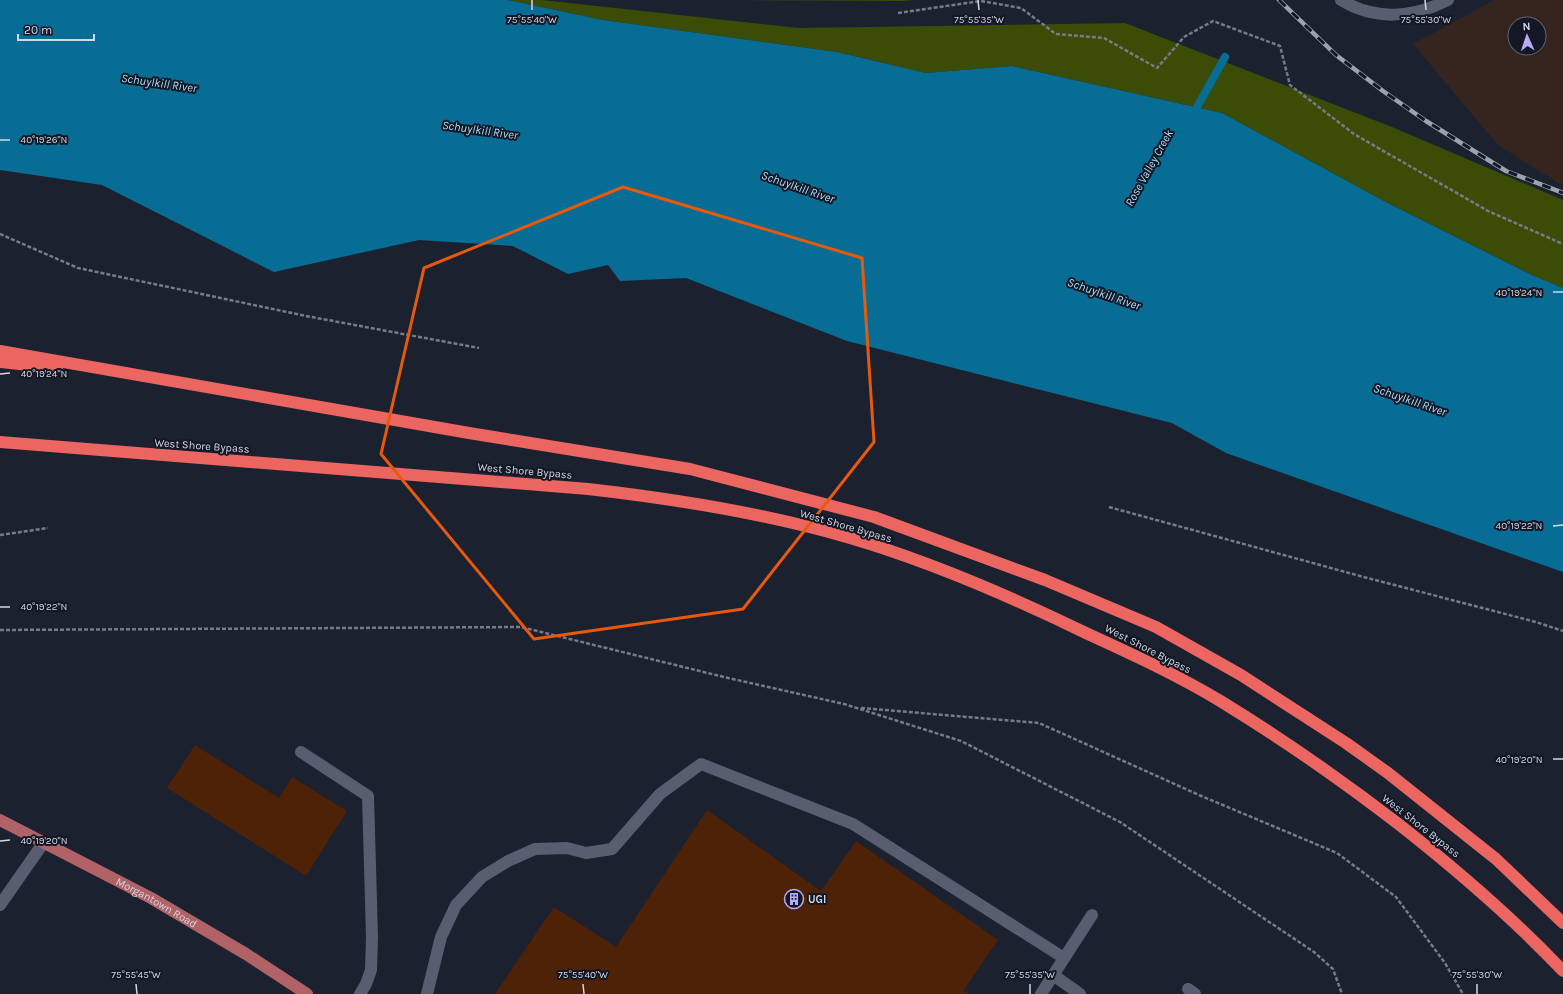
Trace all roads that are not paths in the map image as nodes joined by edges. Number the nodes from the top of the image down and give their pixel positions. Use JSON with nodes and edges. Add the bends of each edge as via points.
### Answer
{"nodes":[{"id":1,"x":1340,"y":0,"type":"edge"},
{"id":2,"x":1448,"y":0,"type":"edge"},
{"id":3,"x":0,"y":351,"type":"edge"},
{"id":4,"x":0,"y":362,"type":"edge"},
{"id":5,"x":170,"y":381,"type":"junction"},
{"id":6,"x":0,"y":436,"type":"edge"},
{"id":7,"x":0,"y":442,"type":"edge"},
{"id":8,"x":134,"y":454,"type":"junction"},
{"id":9,"x":301,"y":752,"type":"dead end"},
{"id":10,"x":0,"y":820,"type":"edge"},
{"id":11,"x":44,"y":842,"type":"junction"},
{"id":12,"x":0,"y":905,"type":"edge"},
{"id":13,"x":1092,"y":915,"type":"dead end"},
{"id":14,"x":1563,"y":923,"type":"edge"},
{"id":15,"x":1064,"y":958,"type":"junction"},
{"id":16,"x":1563,"y":971,"type":"edge"},
{"id":17,"x":1053,"y":975,"type":"junction"},
{"id":18,"x":307,"y":994,"type":"edge"},
{"id":19,"x":360,"y":994,"type":"edge"},
{"id":20,"x":428,"y":994,"type":"edge"},
{"id":21,"x":1041,"y":994,"type":"edge"},
{"id":22,"x":1080,"y":994,"type":"edge"}],
"edges":[{"from":1,"to":2,"type":"street","via":[[1371,13],[1394,16],[1417,13]]},
{"from":3,"to":5,"type":"highway","name":"West Shore Bypass"},
{"from":4,"to":5,"type":"highway"},
{"from":5,"to":14,"type":"highway","name":"West Shore Bypass","via":[[690,469],[874,517],[1045,580],[1156,627],[1294,708],[1352,747],[1447,819],[1496,859]]},
{"from":6,"to":8,"type":"highway"},
{"from":7,"to":8,"type":"highway","name":"West Shore Bypass"},
{"from":8,"to":16,"type":"highway","name":"West Shore Bypass","via":[[580,488],[650,496],[728,509],[803,526],[916,560],[1040,610],[1149,663],[1221,701],[1286,742],[1360,794],[1480,889]]},
{"from":9,"to":19,"type":"street","via":[[368,796],[371,970]]},
{"from":10,"to":11,"type":"main road","name":"Morgantown Road"},
{"from":11,"to":12,"type":"street"},
{"from":11,"to":18,"type":"main road","name":"Morgantown Road","via":[[158,902]]},
{"from":13,"to":15,"type":"street"},
{"from":15,"to":17,"type":"street"},
{"from":15,"to":20,"type":"street","via":[[853,824],[700,764],[660,794],[612,849],[586,853],[566,848],[535,850],[508,861],[482,877],[456,905],[441,937]]},
{"from":17,"to":21,"type":"street"},
{"from":17,"to":22,"type":"street"}]}
